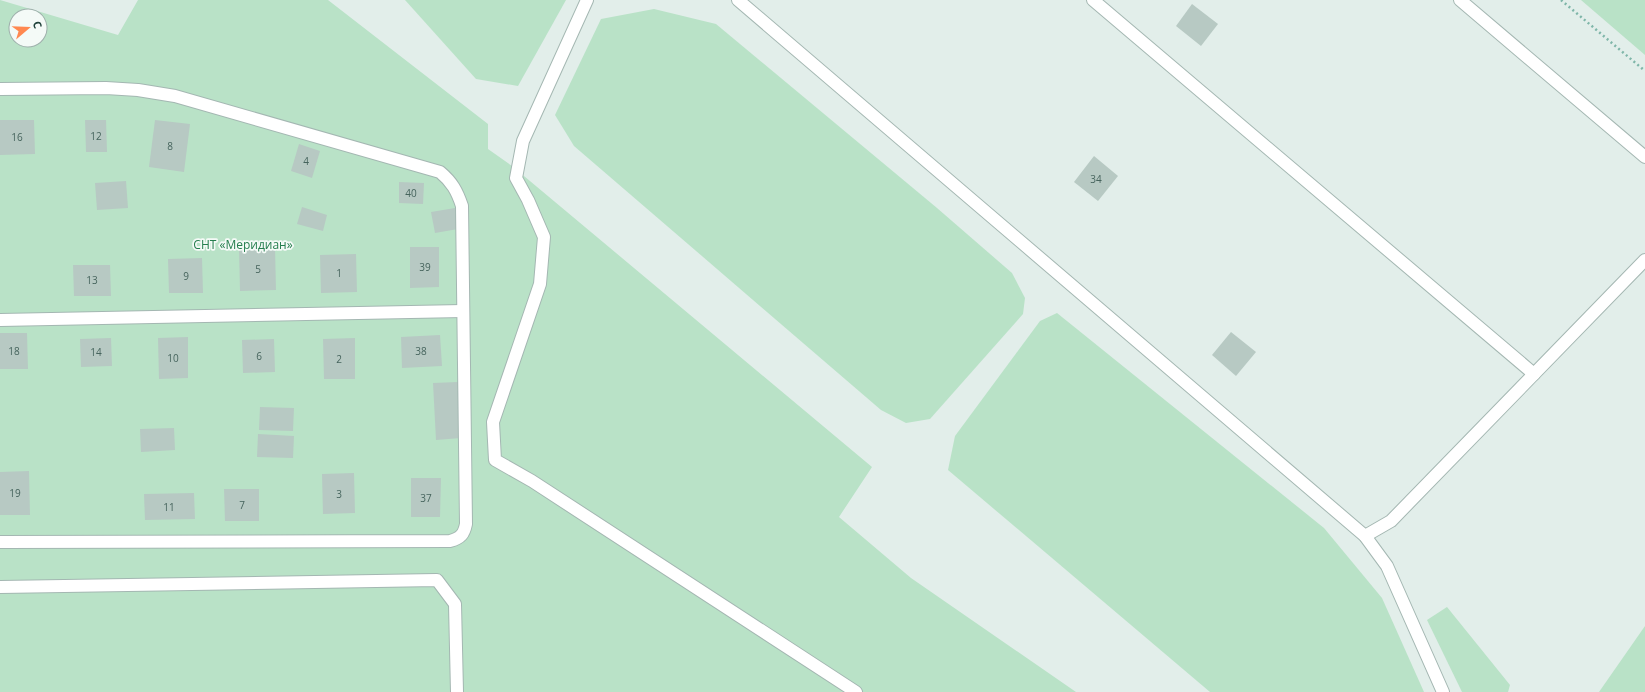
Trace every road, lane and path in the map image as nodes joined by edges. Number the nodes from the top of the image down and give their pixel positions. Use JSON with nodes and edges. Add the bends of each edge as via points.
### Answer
{"nodes":[{"id":1,"x":588,"y":0,"type":"edge"},
{"id":2,"x":738,"y":0,"type":"edge"},
{"id":3,"x":1093,"y":0,"type":"edge"},
{"id":4,"x":1460,"y":0,"type":"edge"},
{"id":5,"x":1561,"y":0,"type":"edge"},
{"id":6,"x":1645,"y":71,"type":"edge"},
{"id":7,"x":0,"y":89,"type":"edge"},
{"id":8,"x":1645,"y":157,"type":"edge"},
{"id":9,"x":1645,"y":260,"type":"edge"},
{"id":10,"x":463,"y":311,"type":"junction"},
{"id":11,"x":0,"y":320,"type":"edge"},
{"id":12,"x":1534,"y":374,"type":"junction"},
{"id":13,"x":1365,"y":536,"type":"junction"},
{"id":14,"x":0,"y":542,"type":"edge"},
{"id":15,"x":0,"y":587,"type":"edge"},
{"id":16,"x":456,"y":692,"type":"edge"},
{"id":17,"x":856,"y":692,"type":"edge"},
{"id":18,"x":1443,"y":692,"type":"edge"}],
"edges":[{"from":1,"to":17,"type":"street","via":[[523,141],[516,178],[544,236],[540,284],[493,422],[495,460],[532,481]]},
{"from":2,"to":13,"type":"street"},
{"from":3,"to":12,"type":"street"},
{"from":4,"to":8,"type":"street"},
{"from":5,"to":6,"type":"path"},
{"from":7,"to":10,"type":"street","via":[[106,88],[175,96],[440,172],[457,191],[462,206]]},
{"from":9,"to":12,"type":"street"},
{"from":10,"to":11,"type":"street"},
{"from":10,"to":14,"type":"street","via":[[466,524],[464,533],[459,538],[450,541]]},
{"from":12,"to":13,"type":"street","via":[[1391,521]]},
{"from":13,"to":18,"type":"street","via":[[1387,566]]},
{"from":15,"to":16,"type":"street","via":[[437,580],[455,604]]}]}
